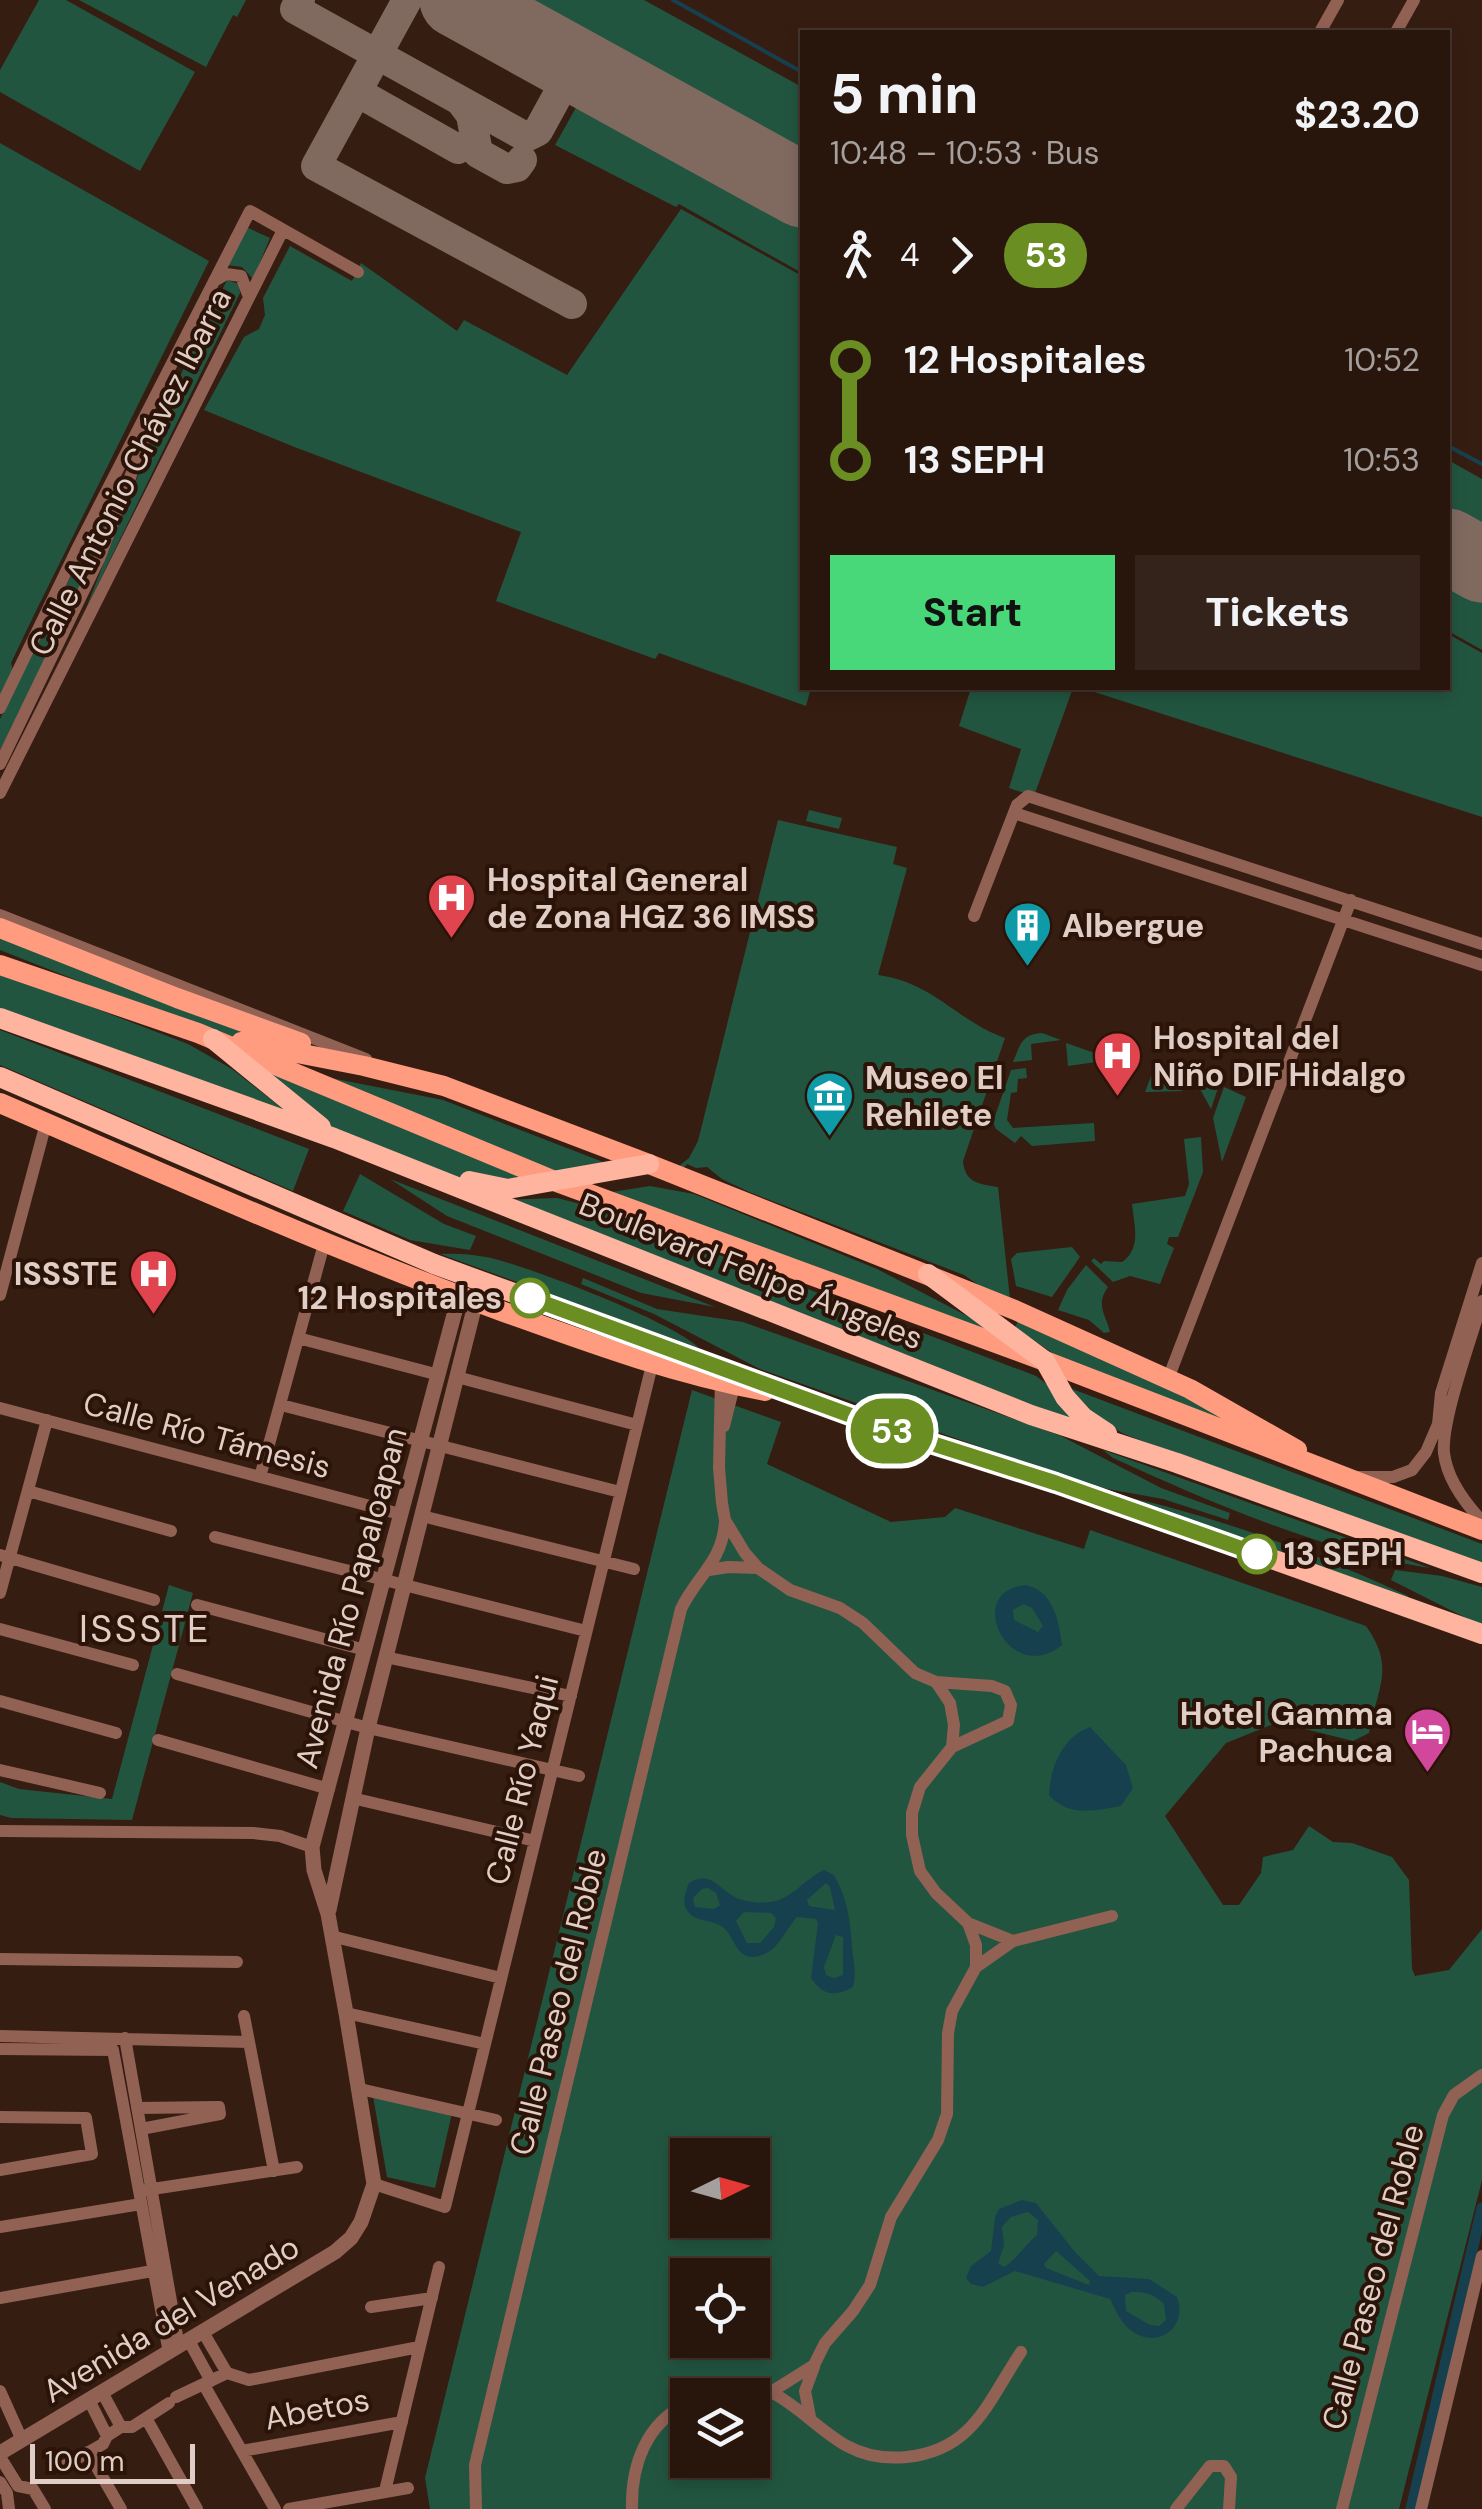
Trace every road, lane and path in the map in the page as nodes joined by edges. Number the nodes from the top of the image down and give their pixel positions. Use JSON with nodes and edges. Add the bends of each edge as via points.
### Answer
{"nodes":[{"id":1,"x":1338,"y":0,"type":"edge"},
{"id":2,"x":1414,"y":0,"type":"edge"},
{"id":3,"x":1321,"y":30,"type":"edge"},
{"id":4,"x":1397,"y":30,"type":"edge"},
{"id":5,"x":284,"y":230,"type":"junction"},
{"id":6,"x":358,"y":272,"type":"dead end"},
{"id":7,"x":214,"y":281,"type":"junction"},
{"id":8,"x":250,"y":298,"type":"junction"},
{"id":9,"x":175,"y":358,"type":"junction"},
{"id":10,"x":0,"y":708,"type":"edge"},
{"id":11,"x":0,"y":764,"type":"edge"},
{"id":12,"x":0,"y":793,"type":"edge"},
{"id":13,"x":1014,"y":813,"type":"junction"},
{"id":14,"x":1233,"y":863,"type":"junction"},
{"id":15,"x":1226,"y":880,"type":"junction"},
{"id":16,"x":1351,"y":900,"type":"junction"},
{"id":17,"x":0,"y":916,"type":"edge"},
{"id":18,"x":974,"y":916,"type":"dead end"},
{"id":19,"x":1344,"y":918,"type":"junction"},
{"id":20,"x":0,"y":928,"type":"edge"},
{"id":21,"x":1482,"y":944,"type":"edge"},
{"id":22,"x":4,"y":964,"type":"edge"},
{"id":23,"x":1482,"y":965,"type":"edge"},
{"id":24,"x":0,"y":1018,"type":"edge"},
{"id":25,"x":205,"y":1036,"type":"junction"},
{"id":26,"x":364,"y":1066,"type":"junction"},
{"id":27,"x":0,"y":1077,"type":"edge"},
{"id":28,"x":444,"y":1086,"type":"junction"},
{"id":29,"x":0,"y":1089,"type":"edge"},
{"id":30,"x":0,"y":1104,"type":"edge"},
{"id":31,"x":46,"y":1123,"type":"junction"},
{"id":32,"x":334,"y":1138,"type":"junction"},
{"id":33,"x":130,"y":1146,"type":"junction"},
{"id":34,"x":178,"y":1152,"type":"junction"},
{"id":35,"x":385,"y":1159,"type":"junction"},
{"id":36,"x":649,"y":1164,"type":"junction"},
{"id":37,"x":557,"y":1182,"type":"junction"},
{"id":38,"x":246,"y":1206,"type":"junction"},
{"id":39,"x":324,"y":1244,"type":"junction"},
{"id":40,"x":1482,"y":1263,"type":"edge"},
{"id":41,"x":928,"y":1274,"type":"junction"},
{"id":42,"x":0,"y":1295,"type":"edge"},
{"id":43,"x":467,"y":1299,"type":"junction"},
{"id":44,"x":1482,"y":1301,"type":"edge"},
{"id":45,"x":298,"y":1338,"type":"junction"},
{"id":46,"x":1045,"y":1362,"type":"junction"},
{"id":47,"x":652,"y":1365,"type":"junction"},
{"id":48,"x":439,"y":1375,"type":"junction"},
{"id":49,"x":457,"y":1377,"type":"junction"},
{"id":50,"x":729,"y":1378,"type":"junction"},
{"id":51,"x":1168,"y":1379,"type":"junction"},
{"id":52,"x":281,"y":1405,"type":"junction"},
{"id":53,"x":0,"y":1408,"type":"edge"},
{"id":54,"x":47,"y":1420,"type":"junction"},
{"id":55,"x":637,"y":1424,"type":"junction"},
{"id":56,"x":422,"y":1442,"type":"junction"},
{"id":57,"x":439,"y":1446,"type":"junction"},
{"id":58,"x":1177,"y":1464,"type":"junction"},
{"id":59,"x":1332,"y":1472,"type":"junction"},
{"id":60,"x":260,"y":1476,"type":"junction"},
{"id":61,"x":28,"y":1491,"type":"junction"},
{"id":62,"x":620,"y":1492,"type":"junction"},
{"id":63,"x":400,"y":1514,"type":"junction"},
{"id":64,"x":422,"y":1516,"type":"junction"},
{"id":65,"x":725,"y":1520,"type":"junction"},
{"id":66,"x":1482,"y":1521,"type":"edge"},
{"id":67,"x":1482,"y":1530,"type":"edge"},
{"id":68,"x":170,"y":1531,"type":"dead end"},
{"id":69,"x":215,"y":1537,"type":"dead end"},
{"id":70,"x":5,"y":1556,"type":"edge"},
{"id":71,"x":604,"y":1562,"type":"junction"},
{"id":72,"x":758,"y":1568,"type":"junction"},
{"id":73,"x":634,"y":1569,"type":"dead end"},
{"id":74,"x":708,"y":1570,"type":"junction"},
{"id":75,"x":1482,"y":1573,"type":"edge"},
{"id":76,"x":382,"y":1582,"type":"junction"},
{"id":77,"x":404,"y":1586,"type":"junction"},
{"id":78,"x":0,"y":1593,"type":"edge"},
{"id":79,"x":154,"y":1600,"type":"dead end"},
{"id":80,"x":198,"y":1604,"type":"dead end"},
{"id":81,"x":0,"y":1629,"type":"edge"},
{"id":82,"x":586,"y":1631,"type":"junction"},
{"id":83,"x":1482,"y":1634,"type":"edge"},
{"id":84,"x":365,"y":1650,"type":"junction"},
{"id":85,"x":385,"y":1657,"type":"junction"},
{"id":86,"x":133,"y":1664,"type":"dead end"},
{"id":87,"x":177,"y":1674,"type":"dead end"},
{"id":88,"x":936,"y":1682,"type":"junction"},
{"id":89,"x":570,"y":1696,"type":"junction"},
{"id":90,"x":0,"y":1700,"type":"edge"},
{"id":91,"x":346,"y":1722,"type":"junction"},
{"id":92,"x":368,"y":1728,"type":"junction"},
{"id":93,"x":116,"y":1733,"type":"dead end"},
{"id":94,"x":158,"y":1740,"type":"dead end"},
{"id":95,"x":952,"y":1746,"type":"junction"},
{"id":96,"x":0,"y":1770,"type":"edge"},
{"id":97,"x":552,"y":1772,"type":"junction"},
{"id":98,"x":579,"y":1776,"type":"dead end"},
{"id":99,"x":329,"y":1789,"type":"junction"},
{"id":100,"x":100,"y":1793,"type":"dead end"},
{"id":101,"x":352,"y":1798,"type":"junction"},
{"id":102,"x":0,"y":1831,"type":"edge"},
{"id":103,"x":535,"y":1841,"type":"junction"},
{"id":104,"x":312,"y":1847,"type":"junction"},
{"id":105,"x":328,"y":1914,"type":"junction"},
{"id":106,"x":1112,"y":1916,"type":"dead end"},
{"id":107,"x":968,"y":1923,"type":"junction"},
{"id":108,"x":331,"y":1936,"type":"junction"},
{"id":109,"x":1013,"y":1941,"type":"junction"},
{"id":110,"x":0,"y":1960,"type":"edge"},
{"id":111,"x":237,"y":1962,"type":"dead end"},
{"id":112,"x":976,"y":1968,"type":"junction"},
{"id":113,"x":502,"y":1978,"type":"junction"},
{"id":114,"x":346,"y":2013,"type":"junction"},
{"id":115,"x":244,"y":2016,"type":"dead end"},
{"id":116,"x":0,"y":2036,"type":"edge"},
{"id":117,"x":125,"y":2038,"type":"junction"},
{"id":118,"x":249,"y":2042,"type":"junction"},
{"id":119,"x":485,"y":2044,"type":"junction"},
{"id":120,"x":0,"y":2049,"type":"edge"},
{"id":121,"x":1482,"y":2076,"type":"edge"},
{"id":122,"x":360,"y":2088,"type":"junction"},
{"id":123,"x":137,"y":2108,"type":"junction"},
{"id":124,"x":468,"y":2115,"type":"junction"},
{"id":125,"x":0,"y":2117,"type":"edge"},
{"id":126,"x":496,"y":2120,"type":"dead end"},
{"id":127,"x":141,"y":2129,"type":"junction"},
{"id":128,"x":297,"y":2167,"type":"dead end"},
{"id":129,"x":0,"y":2170,"type":"edge"},
{"id":130,"x":274,"y":2171,"type":"junction"},
{"id":131,"x":374,"y":2184,"type":"junction"},
{"id":132,"x":143,"y":2195,"type":"junction"},
{"id":133,"x":362,"y":2222,"type":"joint"},
{"id":134,"x":0,"y":2228,"type":"edge"},
{"id":135,"x":1482,"y":2258,"type":"edge"},
{"id":136,"x":440,"y":2267,"type":"dead end"},
{"id":137,"x":159,"y":2270,"type":"junction"},
{"id":138,"x":0,"y":2298,"type":"edge"},
{"id":139,"x":432,"y":2298,"type":"junction"},
{"id":140,"x":371,"y":2307,"type":"dead end"},
{"id":141,"x":185,"y":2343,"type":"junction"},
{"id":142,"x":419,"y":2347,"type":"junction"},
{"id":143,"x":1022,"y":2352,"type":"dead end"},
{"id":144,"x":814,"y":2366,"type":"junction"},
{"id":145,"x":228,"y":2373,"type":"junction"},
{"id":146,"x":208,"y":2383,"type":"junction"},
{"id":147,"x":0,"y":2391,"type":"edge"},
{"id":148,"x":771,"y":2392,"type":"joint"},
{"id":149,"x":95,"y":2396,"type":"junction"},
{"id":150,"x":670,"y":2414,"type":"edge"},
{"id":151,"x":810,"y":2417,"type":"junction"},
{"id":152,"x":146,"y":2418,"type":"junction"},
{"id":153,"x":402,"y":2422,"type":"junction"},
{"id":154,"x":120,"y":2427,"type":"junction"},
{"id":155,"x":107,"y":2436,"type":"junction"},
{"id":156,"x":22,"y":2440,"type":"junction"},
{"id":157,"x":88,"y":2452,"type":"junction"},
{"id":158,"x":242,"y":2452,"type":"junction"},
{"id":159,"x":0,"y":2455,"type":"edge"},
{"id":160,"x":64,"y":2466,"type":"dead end"},
{"id":161,"x":8,"y":2487,"type":"edge"},
{"id":162,"x":408,"y":2488,"type":"dead end"},
{"id":163,"x":385,"y":2491,"type":"junction"},
{"id":164,"x":9,"y":2509,"type":"edge"},
{"id":165,"x":44,"y":2509,"type":"edge"},
{"id":166,"x":121,"y":2509,"type":"edge"},
{"id":167,"x":197,"y":2509,"type":"edge"},
{"id":168,"x":275,"y":2509,"type":"edge"},
{"id":169,"x":288,"y":2509,"type":"edge"},
{"id":170,"x":476,"y":2509,"type":"edge"},
{"id":171,"x":632,"y":2509,"type":"edge"},
{"id":172,"x":1176,"y":2509,"type":"edge"},
{"id":173,"x":1229,"y":2509,"type":"edge"},
{"id":174,"x":1342,"y":2509,"type":"edge"},
{"id":175,"x":1421,"y":2509,"type":"edge"}],
"edges":[{"from":1,"to":3,"type":"street"},
{"from":2,"to":4,"type":"street"},
{"from":5,"to":6,"type":"street"},
{"from":5,"to":7,"type":"street","name":"Calle Antonio Chávez Ibarra","via":[[250,211]]},
{"from":5,"to":8,"type":"street","name":"Calle Antonio Chávez Ibarra"},
{"from":7,"to":8,"type":"street","via":[[241,276]]},
{"from":7,"to":9,"type":"street","name":"Calle Antonio Chávez Ibarra"},
{"from":8,"to":12,"type":"street","name":"Calle Antonio Chávez Ibarra"},
{"from":9,"to":10,"type":"street","name":"Calle Antonio Chávez Ibarra"},
{"from":9,"to":11,"type":"street","via":[[99,559]]},
{"from":13,"to":14,"type":"street","via":[[1028,796]]},
{"from":13,"to":15,"type":"street"},
{"from":13,"to":18,"type":"street"},
{"from":14,"to":15,"type":"street"},
{"from":14,"to":16,"type":"street"},
{"from":15,"to":19,"type":"street"},
{"from":16,"to":19,"type":"street"},
{"from":16,"to":21,"type":"street"},
{"from":17,"to":28,"type":"street"},
{"from":19,"to":23,"type":"street"},
{"from":19,"to":51,"type":"street"},
{"from":20,"to":26,"type":"main road"},
{"from":22,"to":25,"type":"main road"},
{"from":24,"to":32,"type":"highway","name":"Boulevard Felipe Ángeles"},
{"from":25,"to":26,"type":"main road"},
{"from":25,"to":32,"type":"highway"},
{"from":25,"to":37,"type":"main road"},
{"from":26,"to":28,"type":"main road"},
{"from":27,"to":34,"type":"highway"},
{"from":28,"to":36,"type":"main road"},
{"from":29,"to":33,"type":"main road"},
{"from":30,"to":31,"type":"main road"},
{"from":31,"to":38,"type":"main road"},
{"from":31,"to":42,"type":"street"},
{"from":32,"to":35,"type":"highway","name":"Boulevard Felipe Ángeles"},
{"from":33,"to":34,"type":"main road"},
{"from":33,"to":38,"type":"main road"},
{"from":34,"to":50,"type":"highway","via":[[434,1264]]},
{"from":35,"to":37,"type":"highway","via":[[485,1186]]},
{"from":35,"to":58,"type":"highway","name":"Boulevard Felipe Ángeles","via":[[1032,1415]]},
{"from":36,"to":37,"type":"highway"},
{"from":36,"to":41,"type":"main road"},
{"from":37,"to":46,"type":"main road"},
{"from":38,"to":39,"type":"main road"},
{"from":39,"to":43,"type":"main road"},
{"from":39,"to":45,"type":"street"},
{"from":40,"to":59,"type":"street","via":[[1426,1452],[1412,1470],[1393,1477]]},
{"from":41,"to":46,"type":"highway"},
{"from":41,"to":51,"type":"main road"},
{"from":43,"to":47,"type":"main road"},
{"from":43,"to":48,"type":"street","name":"Avenida Río Papaloapan"},
{"from":43,"to":49,"type":"street","name":"Avenida Río Papaloapan"},
{"from":44,"to":66,"type":"street","via":[[1444,1452],[1451,1480]]},
{"from":45,"to":48,"type":"street"},
{"from":45,"to":52,"type":"street"},
{"from":46,"to":58,"type":"highway","via":[[1083,1417]]},
{"from":46,"to":59,"type":"main road"},
{"from":47,"to":50,"type":"main road"},
{"from":47,"to":55,"type":"street","name":"Calle Río Yaqui"},
{"from":48,"to":56,"type":"street","name":"Avenida Río Papaloapan"},
{"from":49,"to":55,"type":"street"},
{"from":49,"to":57,"type":"street","name":"Avenida Río Papaloapan"},
{"from":50,"to":65,"type":"street","via":[[719,1468]]},
{"from":50,"to":83,"type":"highway","via":[[1092,1496]]},
{"from":51,"to":59,"type":"main road"},
{"from":52,"to":56,"type":"street"},
{"from":52,"to":60,"type":"street"},
{"from":53,"to":54,"type":"street","name":"Calle Río Támesis"},
{"from":54,"to":60,"type":"street","name":"Calle Río Támesis"},
{"from":54,"to":61,"type":"street"},
{"from":55,"to":62,"type":"street","name":"Calle Río Yaqui"},
{"from":56,"to":57,"type":"street"},
{"from":56,"to":63,"type":"street","name":"Avenida Río Papaloapan"},
{"from":57,"to":62,"type":"street"},
{"from":57,"to":64,"type":"street","name":"Avenida Río Papaloapan"},
{"from":58,"to":75,"type":"highway","name":"Boulevard Felipe Ángeles"},
{"from":59,"to":67,"type":"main road"},
{"from":60,"to":63,"type":"street","name":"Calle Río Támesis"},
{"from":61,"to":68,"type":"street"},
{"from":61,"to":70,"type":"street"},
{"from":62,"to":71,"type":"street","name":"Calle Río Yaqui"},
{"from":63,"to":76,"type":"street","name":"Avenida Río Papaloapan"},
{"from":64,"to":71,"type":"street"},
{"from":64,"to":77,"type":"street","name":"Avenida Río Papaloapan"},
{"from":65,"to":72,"type":"street"},
{"from":65,"to":74,"type":"street","name":"Calle Paseo del Roble","via":[[724,1540]]},
{"from":69,"to":76,"type":"street"},
{"from":70,"to":78,"type":"street"},
{"from":70,"to":79,"type":"street"},
{"from":71,"to":73,"type":"street"},
{"from":71,"to":82,"type":"street","name":"Calle Río Yaqui"},
{"from":72,"to":74,"type":"street"},
{"from":72,"to":88,"type":"street","via":[[790,1590],[852,1615],[915,1673]]},
{"from":74,"to":170,"type":"street","name":"Calle Paseo del Roble","via":[[681,1608],[475,2465]]},
{"from":76,"to":77,"type":"street"},
{"from":76,"to":84,"type":"street","name":"Avenida Río Papaloapan"},
{"from":77,"to":82,"type":"street"},
{"from":77,"to":85,"type":"street","name":"Avenida Río Papaloapan"},
{"from":80,"to":84,"type":"street"},
{"from":81,"to":86,"type":"street"},
{"from":82,"to":89,"type":"street","name":"Calle Río Yaqui"},
{"from":84,"to":91,"type":"street","name":"Avenida Río Papaloapan"},
{"from":85,"to":89,"type":"street"},
{"from":85,"to":92,"type":"street","name":"Avenida Río Papaloapan"},
{"from":87,"to":91,"type":"street"},
{"from":88,"to":95,"type":"street","via":[[950,1703]]},
{"from":88,"to":95,"type":"street","via":[[992,1686],[1005,1690],[1011,1705],[1008,1722]]},
{"from":89,"to":97,"type":"street","name":"Calle Río Yaqui"},
{"from":90,"to":93,"type":"street"},
{"from":91,"to":92,"type":"street"},
{"from":91,"to":99,"type":"street","name":"Avenida Río Papaloapan"},
{"from":92,"to":97,"type":"street"},
{"from":92,"to":101,"type":"street","name":"Avenida Río Papaloapan"},
{"from":94,"to":99,"type":"street"},
{"from":95,"to":107,"type":"street","via":[[920,1786],[912,1835],[920,1871]]},
{"from":96,"to":100,"type":"street"},
{"from":97,"to":98,"type":"street"},
{"from":97,"to":103,"type":"street","name":"Calle Río Yaqui"},
{"from":99,"to":104,"type":"street","name":"Avenida Río Papaloapan"},
{"from":101,"to":103,"type":"street"},
{"from":101,"to":105,"type":"street","name":"Avenida Río Papaloapan"},
{"from":102,"to":104,"type":"street","via":[[253,1833]]},
{"from":103,"to":113,"type":"street","name":"Calle Río Yaqui"},
{"from":104,"to":105,"type":"street","name":"Avenida Río Papaloapan"},
{"from":105,"to":108,"type":"street","name":"Avenida Río Papaloapan"},
{"from":106,"to":109,"type":"street"},
{"from":107,"to":109,"type":"street"},
{"from":107,"to":112,"type":"street"},
{"from":108,"to":113,"type":"street"},
{"from":108,"to":114,"type":"street","name":"Avenida Río Papaloapan"},
{"from":109,"to":112,"type":"street"},
{"from":110,"to":111,"type":"street"},
{"from":112,"to":144,"type":"street","via":[[952,2011],[948,2114],[938,2140],[891,2218],[870,2285]]},
{"from":113,"to":119,"type":"street","name":"Calle Río Yaqui"},
{"from":114,"to":119,"type":"street"},
{"from":114,"to":122,"type":"street","name":"Avenida Río Papaloapan"},
{"from":115,"to":118,"type":"street"},
{"from":116,"to":117,"type":"street"},
{"from":117,"to":118,"type":"street"},
{"from":117,"to":123,"type":"street"},
{"from":118,"to":130,"type":"street"},
{"from":119,"to":124,"type":"street","name":"Calle Río Yaqui"},
{"from":120,"to":132,"type":"street","via":[[112,2050]]},
{"from":121,"to":174,"type":"street","name":"Calle Paseo del Roble","via":[[1454,2095],[1443,2116]]},
{"from":122,"to":124,"type":"street"},
{"from":122,"to":131,"type":"street","name":"Avenida Río Papaloapan"},
{"from":123,"to":127,"type":"street"},
{"from":123,"to":127,"type":"street","via":[[219,2107],[220,2114]]},
{"from":124,"to":126,"type":"street"},
{"from":124,"to":131,"type":"street","name":"Calle Río Yaqui","via":[[446,2207]]},
{"from":125,"to":129,"type":"street","via":[[86,2118],[92,2154]]},
{"from":127,"to":132,"type":"street"},
{"from":128,"to":130,"type":"street"},
{"from":130,"to":132,"type":"street"},
{"from":131,"to":133,"type":"street","name":"Avenida Río Papaloapan"},
{"from":132,"to":134,"type":"street"},
{"from":132,"to":137,"type":"street"},
{"from":133,"to":141,"type":"street","name":"Avenida del Venado","via":[[336,2252]]},
{"from":135,"to":175,"type":"street"},
{"from":136,"to":139,"type":"street"},
{"from":137,"to":138,"type":"street"},
{"from":137,"to":141,"type":"street"},
{"from":139,"to":140,"type":"street"},
{"from":139,"to":142,"type":"street"},
{"from":141,"to":145,"type":"street"},
{"from":141,"to":146,"type":"street"},
{"from":141,"to":149,"type":"street","name":"Avenida del Venado"},
{"from":142,"to":145,"type":"street","via":[[248,2380]]},
{"from":142,"to":153,"type":"street"},
{"from":143,"to":151,"type":"street","via":[[974,2426],[926,2455],[864,2454]]},
{"from":144,"to":148,"type":"street"},
{"from":144,"to":151,"type":"street","via":[[804,2391]]},
{"from":145,"to":146,"type":"street"},
{"from":146,"to":152,"type":"street"},
{"from":146,"to":158,"type":"street"},
{"from":147,"to":156,"type":"street"},
{"from":148,"to":151,"type":"street"},
{"from":149,"to":154,"type":"street"},
{"from":149,"to":155,"type":"street"},
{"from":149,"to":156,"type":"street","name":"Avenida del Venado"},
{"from":150,"to":171,"type":"street","via":[[636,2464]]},
{"from":152,"to":154,"type":"street"},
{"from":152,"to":167,"type":"street"},
{"from":153,"to":158,"type":"street","name":"Abetos"},
{"from":153,"to":163,"type":"street"},
{"from":154,"to":155,"type":"street"},
{"from":155,"to":157,"type":"street"},
{"from":156,"to":159,"type":"street","name":"Avenida del Venado"},
{"from":157,"to":160,"type":"street"},
{"from":157,"to":166,"type":"street"},
{"from":158,"to":168,"type":"street"},
{"from":159,"to":161,"type":"street"},
{"from":161,"to":164,"type":"street"},
{"from":161,"to":165,"type":"street","via":[[33,2489]]},
{"from":162,"to":163,"type":"street"},
{"from":163,"to":169,"type":"street"},
{"from":172,"to":173,"type":"street","via":[[1210,2466],[1224,2466],[1231,2477]]}]}
